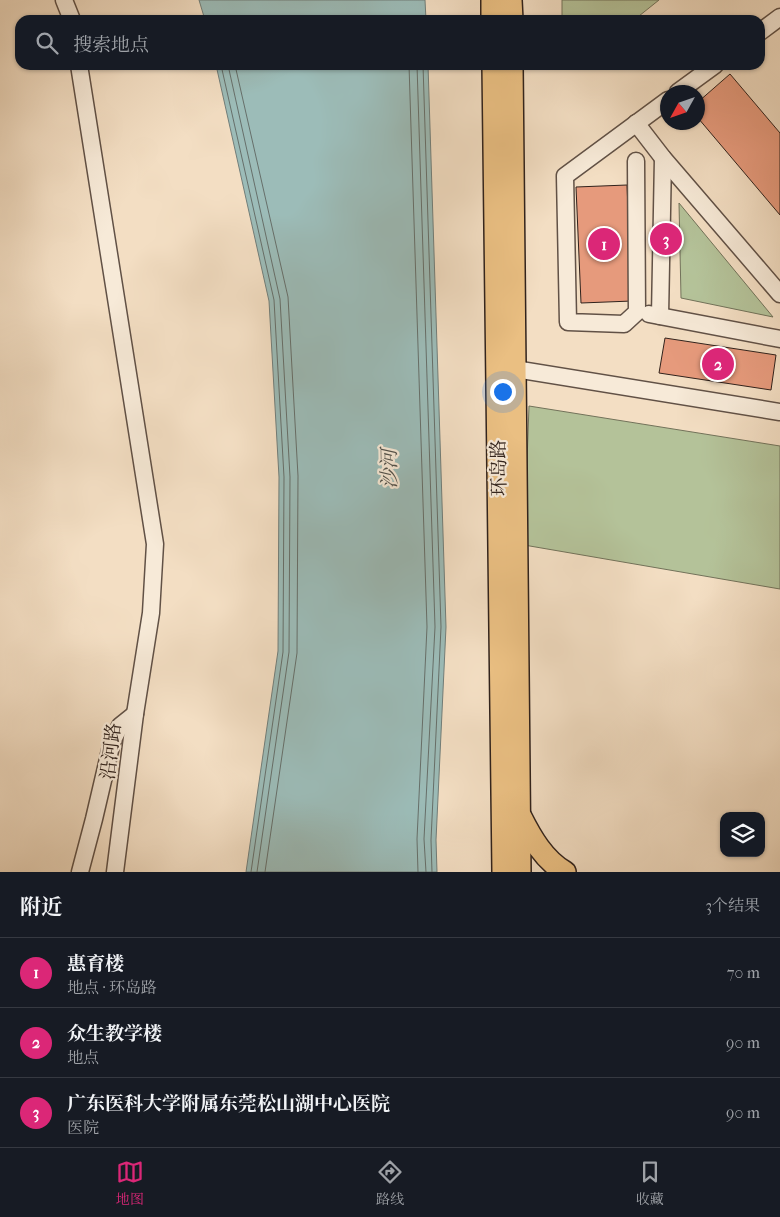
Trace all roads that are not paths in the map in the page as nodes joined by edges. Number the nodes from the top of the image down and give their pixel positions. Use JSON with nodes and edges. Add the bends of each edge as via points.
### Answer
{"nodes":[{"id":1,"x":64,"y":0,"type":"edge"},
{"id":2,"x":492,"y":0,"type":"edge"},
{"id":3,"x":512,"y":0,"type":"edge"},
{"id":4,"x":70,"y":15,"type":"edge"},
{"id":5,"x":492,"y":15,"type":"edge"},
{"id":6,"x":512,"y":15,"type":"edge"},
{"id":7,"x":780,"y":17,"type":"edge"},
{"id":8,"x":765,"y":28,"type":"edge"},
{"id":9,"x":80,"y":70,"type":"edge"},
{"id":10,"x":493,"y":70,"type":"edge"},
{"id":11,"x":512,"y":70,"type":"edge"},
{"id":12,"x":708,"y":70,"type":"edge"},
{"id":13,"x":688,"y":85,"type":"edge"},
{"id":14,"x":660,"y":106,"type":"edge"},
{"id":15,"x":636,"y":123,"type":"junction"},
{"id":16,"x":663,"y":158,"type":"junction"},
{"id":17,"x":636,"y":161,"type":"dead end"},
{"id":18,"x":780,"y":294,"type":"edge"},
{"id":19,"x":637,"y":312,"type":"junction"},
{"id":20,"x":660,"y":316,"type":"junction"},
{"id":21,"x":780,"y":339,"type":"edge"},
{"id":22,"x":506,"y":368,"type":"junction"},
{"id":23,"x":780,"y":412,"type":"edge"},
{"id":24,"x":135,"y":714,"type":"junction"},
{"id":25,"x":520,"y":815,"type":"junction"},
{"id":26,"x":80,"y":872,"type":"edge"},
{"id":27,"x":115,"y":872,"type":"edge"},
{"id":28,"x":503,"y":872,"type":"edge"},
{"id":29,"x":520,"y":872,"type":"edge"},
{"id":30,"x":565,"y":872,"type":"edge"}],
"edges":[{"from":1,"to":4,"type":"street"},
{"from":2,"to":5,"type":"main road"},
{"from":3,"to":6,"type":"main road"},
{"from":7,"to":8,"type":"street"},
{"from":9,"to":24,"type":"street","via":[[155,544],[151,612]]},
{"from":10,"to":22,"type":"main road","name":"环岛路"},
{"from":11,"to":22,"type":"main road","name":"环岛路"},
{"from":12,"to":13,"type":"street"},
{"from":14,"to":15,"type":"street"},
{"from":15,"to":16,"type":"street"},
{"from":15,"to":19,"type":"street","via":[[565,176],[568,322],[624,324]]},
{"from":16,"to":18,"type":"street"},
{"from":16,"to":20,"type":"street"},
{"from":17,"to":19,"type":"street"},
{"from":19,"to":20,"type":"street"},
{"from":20,"to":21,"type":"street"},
{"from":22,"to":23,"type":"street"},
{"from":22,"to":25,"type":"main road","name":"环岛路"},
{"from":22,"to":28,"type":"main road","name":"环岛路"},
{"from":24,"to":26,"type":"street","name":"沿河路","via":[[120,726],[112,742]]},
{"from":24,"to":27,"type":"street","name":"沿河路"},
{"from":25,"to":29,"type":"main road","name":"环岛路"},
{"from":25,"to":30,"type":"main road","via":[[533,840]]}]}
